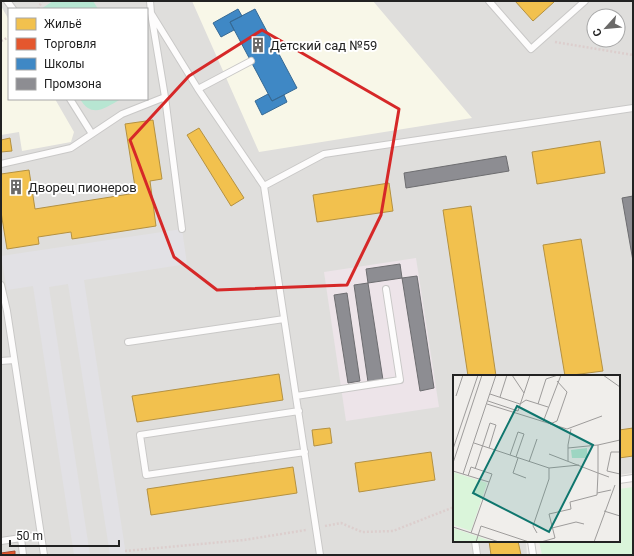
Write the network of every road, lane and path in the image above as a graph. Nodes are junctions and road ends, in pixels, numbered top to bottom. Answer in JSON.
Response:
{"nodes":[{"id":1,"x":150,"y":1,"type":"edge"},
{"id":2,"x":489,"y":1,"type":"edge"},
{"id":3,"x":586,"y":1,"type":"edge"},
{"id":4,"x":151,"y":13,"type":"junction"},
{"id":5,"x":542,"y":40,"type":"junction"},
{"id":6,"x":633,"y":55,"type":"edge"},
{"id":7,"x":250,"y":61,"type":"dead end"},
{"id":8,"x":198,"y":89,"type":"junction"},
{"id":9,"x":165,"y":97,"type":"junction"},
{"id":10,"x":71,"y":100,"type":"edge"},
{"id":11,"x":633,"y":108,"type":"edge"},
{"id":12,"x":92,"y":134,"type":"junction"},
{"id":13,"x":1,"y":164,"type":"edge"},
{"id":14,"x":264,"y":186,"type":"junction"},
{"id":15,"x":182,"y":229,"type":"dead end"},
{"id":16,"x":1,"y":284,"type":"edge"},
{"id":17,"x":386,"y":289,"type":"dead end"},
{"id":18,"x":1,"y":306,"type":"edge"},
{"id":19,"x":6,"y":311,"type":"junction"},
{"id":20,"x":284,"y":319,"type":"junction"},
{"id":21,"x":128,"y":342,"type":"dead end"},
{"id":22,"x":14,"y":360,"type":"junction"},
{"id":23,"x":1,"y":362,"type":"edge"},
{"id":24,"x":296,"y":396,"type":"junction"},
{"id":25,"x":298,"y":411,"type":"junction"},
{"id":26,"x":305,"y":452,"type":"junction"},
{"id":27,"x":633,"y":478,"type":"edge"},
{"id":28,"x":620,"y":480,"type":"edge"},
{"id":29,"x":453,"y":507,"type":"edge"},
{"id":30,"x":316,"y":528,"type":"junction"},
{"id":31,"x":41,"y":535,"type":"junction"},
{"id":32,"x":21,"y":538,"type":"junction"},
{"id":33,"x":1,"y":541,"type":"edge"},
{"id":34,"x":475,"y":542,"type":"edge"},
{"id":35,"x":531,"y":542,"type":"edge"},
{"id":36,"x":125,"y":550,"type":"dead end"},
{"id":37,"x":23,"y":555,"type":"edge"},
{"id":38,"x":44,"y":555,"type":"edge"},
{"id":39,"x":320,"y":555,"type":"edge"},
{"id":40,"x":477,"y":555,"type":"edge"},
{"id":41,"x":533,"y":555,"type":"edge"}],
"edges":[{"from":1,"to":4,"type":"lane"},
{"from":2,"to":5,"type":"lane"},
{"from":3,"to":5,"type":"lane"},
{"from":4,"to":8,"type":"lane"},
{"from":4,"to":9,"type":"lane"},
{"from":5,"to":6,"type":"path"},
{"from":7,"to":8,"type":"lane"},
{"from":8,"to":14,"type":"lane"},
{"from":9,"to":12,"type":"lane"},
{"from":9,"to":15,"type":"lane"},
{"from":10,"to":12,"type":"lane"},
{"from":11,"to":14,"type":"lane"},
{"from":12,"to":13,"type":"lane"},
{"from":14,"to":20,"type":"lane"},
{"from":16,"to":19,"type":"lane"},
{"from":17,"to":24,"type":"lane"},
{"from":18,"to":19,"type":"lane"},
{"from":19,"to":22,"type":"lane"},
{"from":20,"to":21,"type":"lane"},
{"from":20,"to":24,"type":"lane"},
{"from":22,"to":23,"type":"lane"},
{"from":22,"to":31,"type":"lane"},
{"from":24,"to":25,"type":"lane"},
{"from":25,"to":26,"type":"lane"},
{"from":25,"to":26,"type":"lane"},
{"from":26,"to":30,"type":"lane"},
{"from":27,"to":28,"type":"lane"},
{"from":29,"to":30,"type":"path"},
{"from":30,"to":36,"type":"path"},
{"from":30,"to":39,"type":"lane"},
{"from":31,"to":32,"type":"lane"},
{"from":31,"to":38,"type":"lane"},
{"from":32,"to":33,"type":"lane"},
{"from":32,"to":37,"type":"lane"},
{"from":34,"to":40,"type":"lane"},
{"from":35,"to":41,"type":"lane"}]}
